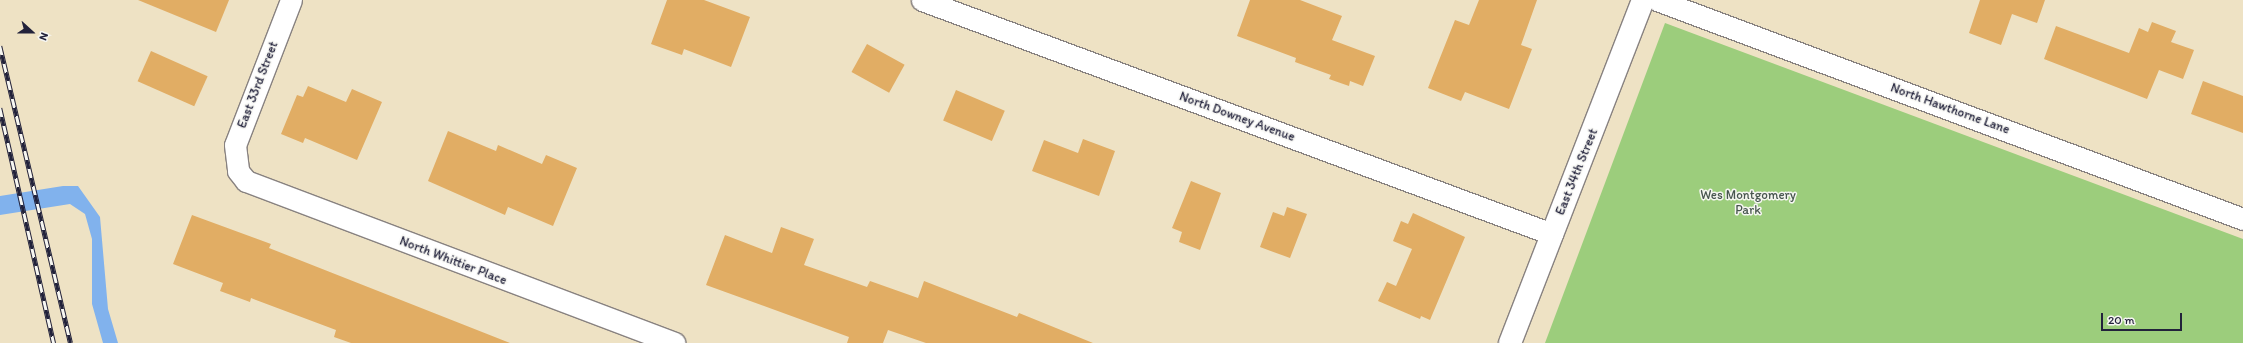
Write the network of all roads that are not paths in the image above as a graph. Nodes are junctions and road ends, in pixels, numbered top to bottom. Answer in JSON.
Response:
{"nodes":[{"id":1,"x":291,"y":0,"type":"edge"},
{"id":2,"x":922,"y":0,"type":"edge"},
{"id":3,"x":1643,"y":0,"type":"edge"},
{"id":4,"x":1657,"y":0,"type":"edge"},
{"id":5,"x":238,"y":171,"type":"joint"},
{"id":6,"x":2243,"y":218,"type":"edge"},
{"id":7,"x":1552,"y":234,"type":"junction"},
{"id":8,"x":674,"y":343,"type":"edge"},
{"id":9,"x":1510,"y":343,"type":"edge"}],
"edges":[{"from":1,"to":5,"type":"street","name":"East 33rd Street"},
{"from":2,"to":7,"type":"street","name":"North Downey Avenue"},
{"from":3,"to":7,"type":"main road","name":"East 34th Street"},
{"from":4,"to":6,"type":"street","name":"North Hawthorne Lane"},
{"from":5,"to":8,"type":"street","name":"North Whittier Place"},
{"from":7,"to":9,"type":"main road","name":"East 34th Street"}]}
